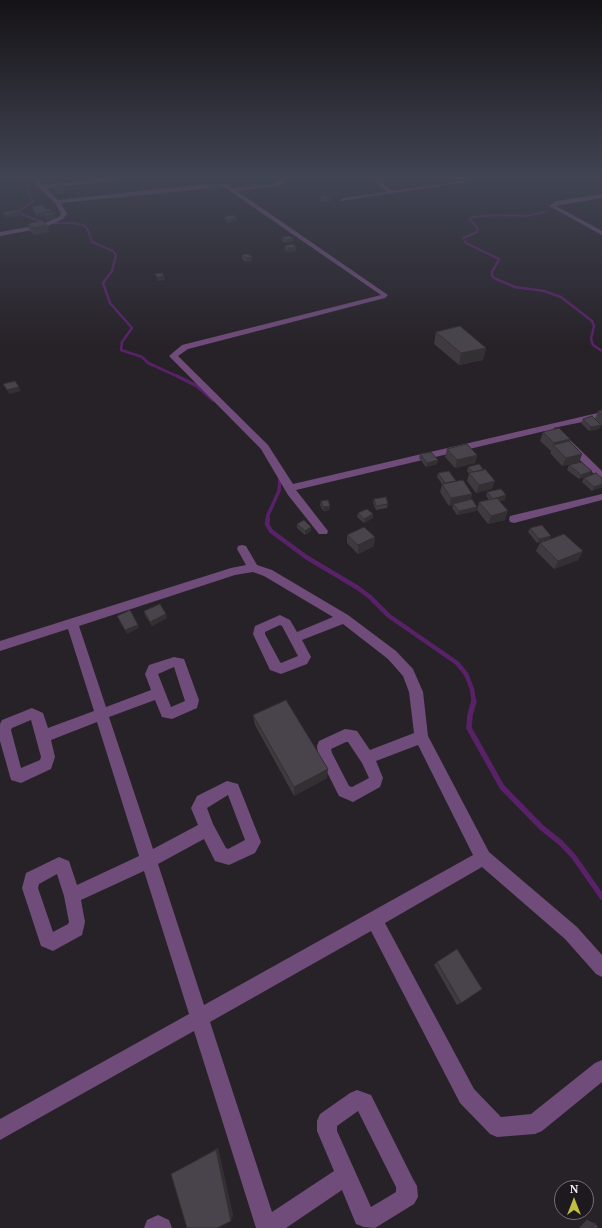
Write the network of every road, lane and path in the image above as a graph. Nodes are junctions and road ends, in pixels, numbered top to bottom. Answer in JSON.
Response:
{"nodes":[{"id":1,"x":295,"y":233,"type":"edge"},
{"id":2,"x":602,"y":415,"type":"edge"},
{"id":3,"x":546,"y":427,"type":"junction"},
{"id":4,"x":602,"y":477,"type":"edge"},
{"id":5,"x":290,"y":488,"type":"junction"},
{"id":6,"x":602,"y":497,"type":"edge"},
{"id":7,"x":514,"y":519,"type":"dead end"},
{"id":8,"x":323,"y":530,"type":"dead end"},
{"id":9,"x":242,"y":549,"type":"dead end"},
{"id":10,"x":253,"y":568,"type":"junction"},
{"id":11,"x":344,"y":618,"type":"junction"},
{"id":12,"x":72,"y":623,"type":"junction"},
{"id":13,"x":295,"y":638,"type":"dead end"},
{"id":14,"x":0,"y":646,"type":"edge"},
{"id":15,"x":159,"y":693,"type":"dead end"},
{"id":16,"x":102,"y":715,"type":"junction"},
{"id":17,"x":43,"y":736,"type":"dead end"},
{"id":18,"x":421,"y":737,"type":"junction"},
{"id":19,"x":367,"y":758,"type":"dead end"},
{"id":20,"x":207,"y":829,"type":"dead end"},
{"id":21,"x":484,"y":858,"type":"junction"},
{"id":22,"x":149,"y":860,"type":"junction"},
{"id":23,"x":72,"y":896,"type":"dead end"},
{"id":24,"x":374,"y":920,"type":"junction"},
{"id":25,"x":602,"y":968,"type":"edge"},
{"id":26,"x":199,"y":1018,"type":"junction"},
{"id":27,"x":602,"y":1070,"type":"edge"},
{"id":28,"x":0,"y":1130,"type":"edge"},
{"id":29,"x":347,"y":1175,"type":"junction"},
{"id":30,"x":155,"y":1228,"type":"edge"},
{"id":31,"x":161,"y":1228,"type":"edge"},
{"id":32,"x":267,"y":1228,"type":"edge"}],
"edges":[{"from":1,"to":5,"type":"street"},
{"from":2,"to":3,"type":"street"},
{"from":3,"to":4,"type":"street"},
{"from":3,"to":5,"type":"street"},
{"from":5,"to":8,"type":"street"},
{"from":6,"to":7,"type":"street"},
{"from":9,"to":10,"type":"street"},
{"from":10,"to":11,"type":"street"},
{"from":10,"to":12,"type":"street"},
{"from":11,"to":13,"type":"street"},
{"from":11,"to":18,"type":"street"},
{"from":12,"to":14,"type":"street"},
{"from":12,"to":16,"type":"street"},
{"from":15,"to":16,"type":"street"},
{"from":16,"to":17,"type":"street"},
{"from":16,"to":22,"type":"street"},
{"from":18,"to":19,"type":"street"},
{"from":18,"to":21,"type":"street"},
{"from":20,"to":22,"type":"street"},
{"from":21,"to":24,"type":"street"},
{"from":21,"to":25,"type":"street"},
{"from":22,"to":23,"type":"street"},
{"from":22,"to":26,"type":"street"},
{"from":24,"to":26,"type":"street"},
{"from":24,"to":27,"type":"street"},
{"from":26,"to":28,"type":"street"},
{"from":26,"to":32,"type":"street"},
{"from":29,"to":29,"type":"street"},
{"from":29,"to":32,"type":"street"},
{"from":30,"to":31,"type":"street"}]}
